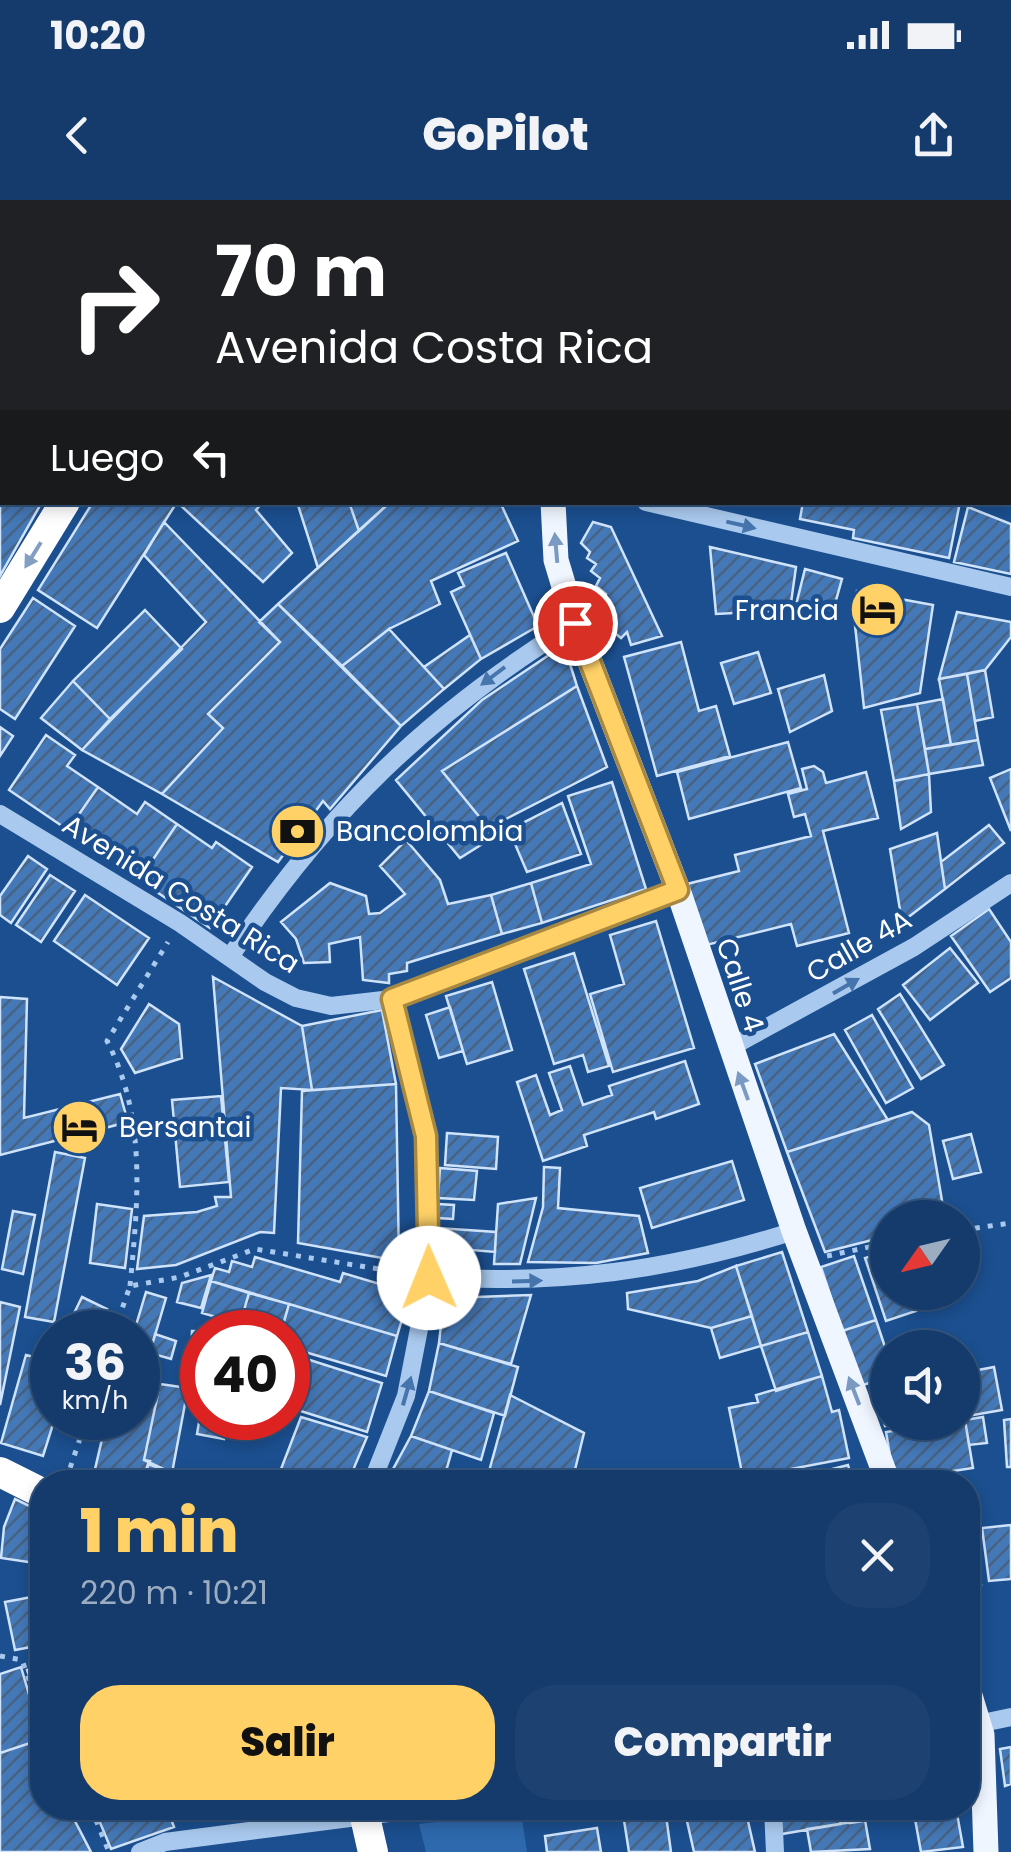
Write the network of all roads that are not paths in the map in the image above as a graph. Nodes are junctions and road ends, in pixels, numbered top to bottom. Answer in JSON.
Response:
{"nodes":[{"id":1,"x":63,"y":505,"type":"edge"},
{"id":2,"x":553,"y":505,"type":"edge"},
{"id":3,"x":659,"y":505,"type":"edge"},
{"id":4,"x":1011,"y":587,"type":"edge"},
{"id":5,"x":0,"y":608,"type":"edge"},
{"id":6,"x":575,"y":623,"type":"junction"},
{"id":7,"x":0,"y":814,"type":"edge"},
{"id":8,"x":1011,"y":883,"type":"edge"},
{"id":9,"x":678,"y":890,"type":"junction"},
{"id":10,"x":230,"y":957,"type":"junction"},
{"id":11,"x":392,"y":999,"type":"junction"},
{"id":12,"x":729,"y":1048,"type":"junction"},
{"id":13,"x":794,"y":1231,"type":"junction"},
{"id":14,"x":429,"y":1278,"type":"junction"},
{"id":15,"x":377,"y":1470,"type":"edge"},
{"id":16,"x":883,"y":1470,"type":"edge"},
{"id":17,"x":0,"y":1472,"type":"edge"},
{"id":18,"x":30,"y":1487,"type":"edge"},
{"id":19,"x":1011,"y":1718,"type":"edge"},
{"id":20,"x":980,"y":1724,"type":"edge"},
{"id":21,"x":980,"y":1752,"type":"edge"},
{"id":22,"x":306,"y":1820,"type":"edge"},
{"id":23,"x":365,"y":1820,"type":"edge"},
{"id":24,"x":774,"y":1820,"type":"edge"},
{"id":25,"x":140,"y":1852,"type":"edge"},
{"id":26,"x":373,"y":1852,"type":"edge"},
{"id":27,"x":775,"y":1852,"type":"edge"},
{"id":28,"x":986,"y":1852,"type":"edge"}],
"edges":[{"from":1,"to":5,"type":"highway","one_way":true},
{"from":6,"to":2,"type":"main road","name":"Calle 4","one_way":true},
{"from":3,"to":4,"type":"street","one_way":true},
{"from":6,"to":9,"type":"main road","name":"Calle 4"},
{"from":6,"to":10,"type":"street","one_way":true},
{"from":7,"to":10,"type":"street","name":"Avenida Costa Rica"},
{"from":12,"to":8,"type":"street","name":"Calle 4A","one_way":true},
{"from":9,"to":11,"type":"street","name":"Avenida Costa Rica"},
{"from":9,"to":12,"type":"main road","name":"Calle 4"},
{"from":10,"to":11,"type":"street","name":"Avenida Costa Rica"},
{"from":11,"to":14,"type":"street"},
{"from":13,"to":12,"type":"main road","name":"Calle 4","one_way":true},
{"from":14,"to":13,"type":"street","one_way":true},
{"from":16,"to":13,"type":"main road","name":"Calle 4","one_way":true},
{"from":15,"to":14,"type":"street","one_way":true},
{"from":17,"to":18,"type":"highway"},
{"from":19,"to":20,"type":"street"},
{"from":21,"to":28,"type":"main road"},
{"from":22,"to":25,"type":"street"},
{"from":23,"to":26,"type":"highway"},
{"from":24,"to":27,"type":"street"}]}
